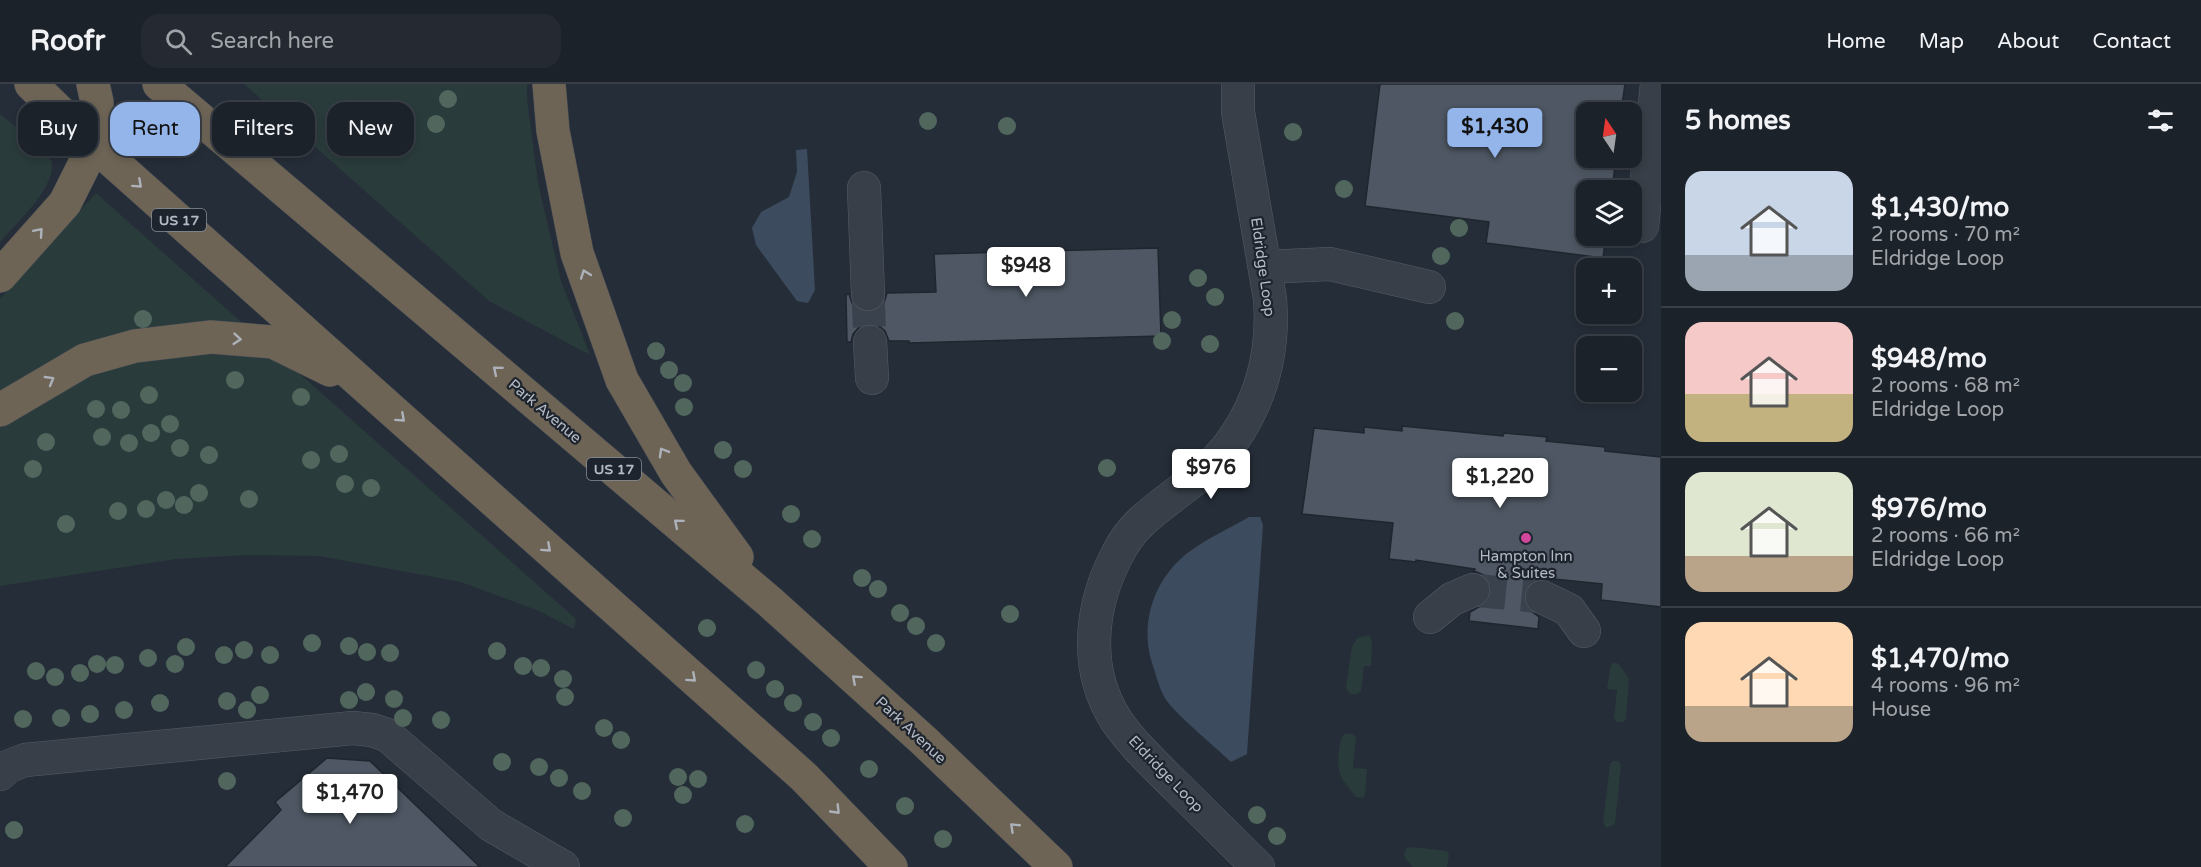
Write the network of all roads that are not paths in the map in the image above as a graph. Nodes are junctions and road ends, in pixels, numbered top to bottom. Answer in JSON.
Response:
{"nodes":[{"id":1,"x":31,"y":84,"type":"edge"},
{"id":2,"x":93,"y":84,"type":"edge"},
{"id":3,"x":159,"y":84,"type":"edge"},
{"id":4,"x":549,"y":84,"type":"edge"},
{"id":5,"x":1238,"y":84,"type":"edge"},
{"id":6,"x":1658,"y":84,"type":"edge"},
{"id":7,"x":50,"y":102,"type":"edge"},
{"id":8,"x":97,"y":102,"type":"edge"},
{"id":9,"x":98,"y":149,"type":"edge"},
{"id":10,"x":88,"y":156,"type":"edge"},
{"id":11,"x":864,"y":188,"type":"dead end"},
{"id":12,"x":1642,"y":226,"type":"dead end"},
{"id":13,"x":1265,"y":267,"type":"junction"},
{"id":14,"x":0,"y":276,"type":"edge"},
{"id":15,"x":1429,"y":287,"type":"dead end"},
{"id":16,"x":868,"y":294,"type":"tunnel mouth"},
{"id":17,"x":870,"y":342,"type":"tunnel mouth"},
{"id":18,"x":872,"y":378,"type":"dead end"},
{"id":19,"x":368,"y":388,"type":"junction"},
{"id":20,"x":0,"y":410,"type":"edge"},
{"id":21,"x":1473,"y":590,"type":"tunnel mouth"},
{"id":22,"x":1542,"y":597,"type":"tunnel mouth"},
{"id":23,"x":770,"y":602,"type":"junction"},
{"id":24,"x":1430,"y":617,"type":"dead end"},
{"id":25,"x":1584,"y":631,"type":"dead end"},
{"id":26,"x":0,"y":774,"type":"edge"},
{"id":27,"x":563,"y":867,"type":"edge"},
{"id":28,"x":891,"y":867,"type":"edge"},
{"id":29,"x":1056,"y":867,"type":"edge"},
{"id":30,"x":1258,"y":867,"type":"edge"}],
"edges":[{"from":1,"to":7,"type":"highway","number":"US 17"},
{"from":2,"to":8,"type":"highway"},
{"from":23,"to":3,"type":"highway","name":"Park Avenue","number":"US 17","one_way":true},
{"from":23,"to":4,"type":"highway","one_way":true},
{"from":5,"to":13,"type":"street","name":"Eldridge Loop"},
{"from":6,"to":12,"type":"street"},
{"from":9,"to":19,"type":"highway","number":"US 17","one_way":true},
{"from":14,"to":10,"type":"highway","one_way":true},
{"from":11,"to":16,"type":"street"},
{"from":13,"to":15,"type":"street"},
{"from":13,"to":30,"type":"street","name":"Eldridge Loop"},
{"from":17,"to":18,"type":"street"},
{"from":20,"to":19,"type":"highway","one_way":true},
{"from":19,"to":28,"type":"highway","number":"US 17","one_way":true},
{"from":21,"to":24,"type":"street"},
{"from":22,"to":25,"type":"street"},
{"from":29,"to":23,"type":"highway","name":"Park Avenue","number":"US 17","one_way":true},
{"from":26,"to":27,"type":"street"}]}
